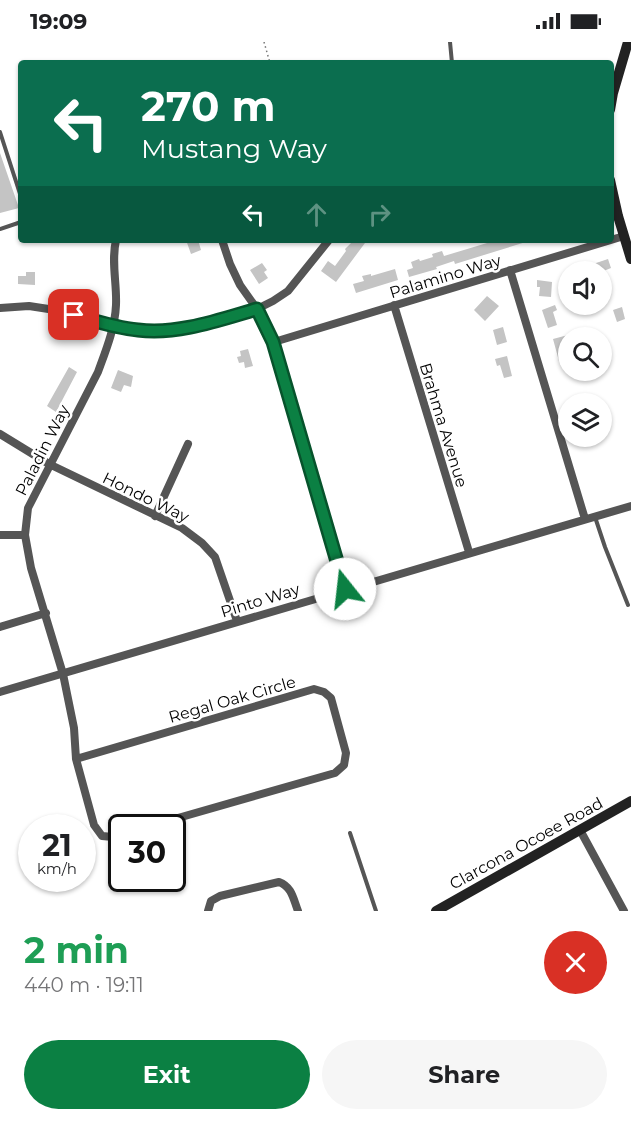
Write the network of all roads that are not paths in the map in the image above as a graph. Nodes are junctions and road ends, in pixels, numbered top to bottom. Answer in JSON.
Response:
{"nodes":[{"id":1,"x":450,"y":42,"type":"edge"},
{"id":2,"x":628,"y":42,"type":"edge"},
{"id":3,"x":452,"y":60,"type":"edge"},
{"id":4,"x":614,"y":90,"type":"edge"},
{"id":5,"x":0,"y":132,"type":"edge"},
{"id":6,"x":18,"y":188,"type":"edge"},
{"id":7,"x":614,"y":196,"type":"edge"},
{"id":8,"x":18,"y":223,"type":"edge"},
{"id":9,"x":0,"y":230,"type":"edge"},
{"id":10,"x":624,"y":236,"type":"junction"},
{"id":11,"x":614,"y":239,"type":"edge"},
{"id":12,"x":115,"y":243,"type":"edge"},
{"id":13,"x":223,"y":243,"type":"edge"},
{"id":14,"x":327,"y":243,"type":"edge"},
{"id":15,"x":601,"y":243,"type":"edge"},
{"id":16,"x":631,"y":259,"type":"edge"},
{"id":17,"x":510,"y":270,"type":"junction"},
{"id":18,"x":394,"y":305,"type":"junction"},
{"id":19,"x":0,"y":309,"type":"edge"},
{"id":20,"x":257,"y":309,"type":"junction"},
{"id":21,"x":113,"y":327,"type":"junction"},
{"id":22,"x":273,"y":342,"type":"junction"},
{"id":23,"x":0,"y":434,"type":"edge"},
{"id":24,"x":188,"y":444,"type":"dead end"},
{"id":25,"x":49,"y":464,"type":"junction"},
{"id":26,"x":631,"y":506,"type":"edge"},
{"id":27,"x":155,"y":516,"type":"junction"},
{"id":28,"x":595,"y":516,"type":"junction"},
{"id":29,"x":585,"y":519,"type":"junction"},
{"id":30,"x":25,"y":534,"type":"junction"},
{"id":31,"x":0,"y":535,"type":"edge"},
{"id":32,"x":469,"y":552,"type":"junction"},
{"id":33,"x":345,"y":589,"type":"junction"},
{"id":34,"x":628,"y":605,"type":"dead end"},
{"id":35,"x":46,"y":613,"type":"junction"},
{"id":36,"x":237,"y":621,"type":"junction"},
{"id":37,"x":0,"y":627,"type":"edge"},
{"id":38,"x":63,"y":674,"type":"junction"},
{"id":39,"x":0,"y":692,"type":"edge"},
{"id":40,"x":76,"y":759,"type":"junction"},
{"id":41,"x":631,"y":801,"type":"edge"},
{"id":42,"x":186,"y":816,"type":"edge"},
{"id":43,"x":580,"y":830,"type":"junction"},
{"id":44,"x":350,"y":833,"type":"dead end"},
{"id":45,"x":108,"y":837,"type":"edge"},
{"id":46,"x":208,"y":911,"type":"edge"},
{"id":47,"x":298,"y":911,"type":"edge"},
{"id":48,"x":376,"y":911,"type":"edge"},
{"id":49,"x":436,"y":911,"type":"edge"},
{"id":50,"x":624,"y":911,"type":"edge"}],
"edges":[{"from":1,"to":3,"type":"lane"},
{"from":2,"to":4,"type":"main road"},
{"from":5,"to":6,"type":"lane"},
{"from":7,"to":10,"type":"main road"},
{"from":8,"to":9,"type":"lane"},
{"from":10,"to":11,"type":"street","name":"Palamino Way"},
{"from":10,"to":16,"type":"main road"},
{"from":12,"to":21,"type":"street","name":"Paladin Way"},
{"from":13,"to":20,"type":"street"},
{"from":14,"to":20,"type":"street"},
{"from":15,"to":17,"type":"street","name":"Palamino Way"},
{"from":17,"to":18,"type":"street","name":"Palamino Way"},
{"from":17,"to":29,"type":"street"},
{"from":18,"to":22,"type":"street","name":"Palamino Way"},
{"from":18,"to":32,"type":"street","name":"Brahma Avenue"},
{"from":19,"to":21,"type":"street"},
{"from":20,"to":21,"type":"street"},
{"from":20,"to":22,"type":"street"},
{"from":21,"to":25,"type":"street","name":"Paladin Way"},
{"from":22,"to":33,"type":"street"},
{"from":23,"to":25,"type":"street","name":"Hondo Way"},
{"from":24,"to":27,"type":"street"},
{"from":25,"to":27,"type":"street","name":"Hondo Way"},
{"from":25,"to":30,"type":"street","name":"Paladin Way"},
{"from":26,"to":28,"type":"street","name":"Pinto Way"},
{"from":27,"to":36,"type":"street","name":"Hondo Way"},
{"from":28,"to":29,"type":"street","name":"Pinto Way"},
{"from":28,"to":34,"type":"lane"},
{"from":29,"to":32,"type":"street","name":"Pinto Way"},
{"from":30,"to":31,"type":"street"},
{"from":30,"to":35,"type":"street","name":"Paladin Way"},
{"from":32,"to":33,"type":"street","name":"Pinto Way"},
{"from":33,"to":36,"type":"street","name":"Pinto Way"},
{"from":35,"to":37,"type":"street"},
{"from":35,"to":38,"type":"street","name":"Paladin Way"},
{"from":36,"to":38,"type":"street","name":"Pinto Way"},
{"from":38,"to":39,"type":"street","name":"Pinto Way"},
{"from":38,"to":40,"type":"street"},
{"from":40,"to":42,"type":"street","name":"Regal Oak Circle"},
{"from":40,"to":45,"type":"street"},
{"from":41,"to":43,"type":"main road","name":"Clarcona Ocoee Road"},
{"from":43,"to":49,"type":"main road","name":"Clarcona Ocoee Road"},
{"from":43,"to":50,"type":"street"},
{"from":44,"to":48,"type":"lane"},
{"from":46,"to":47,"type":"street"}]}
